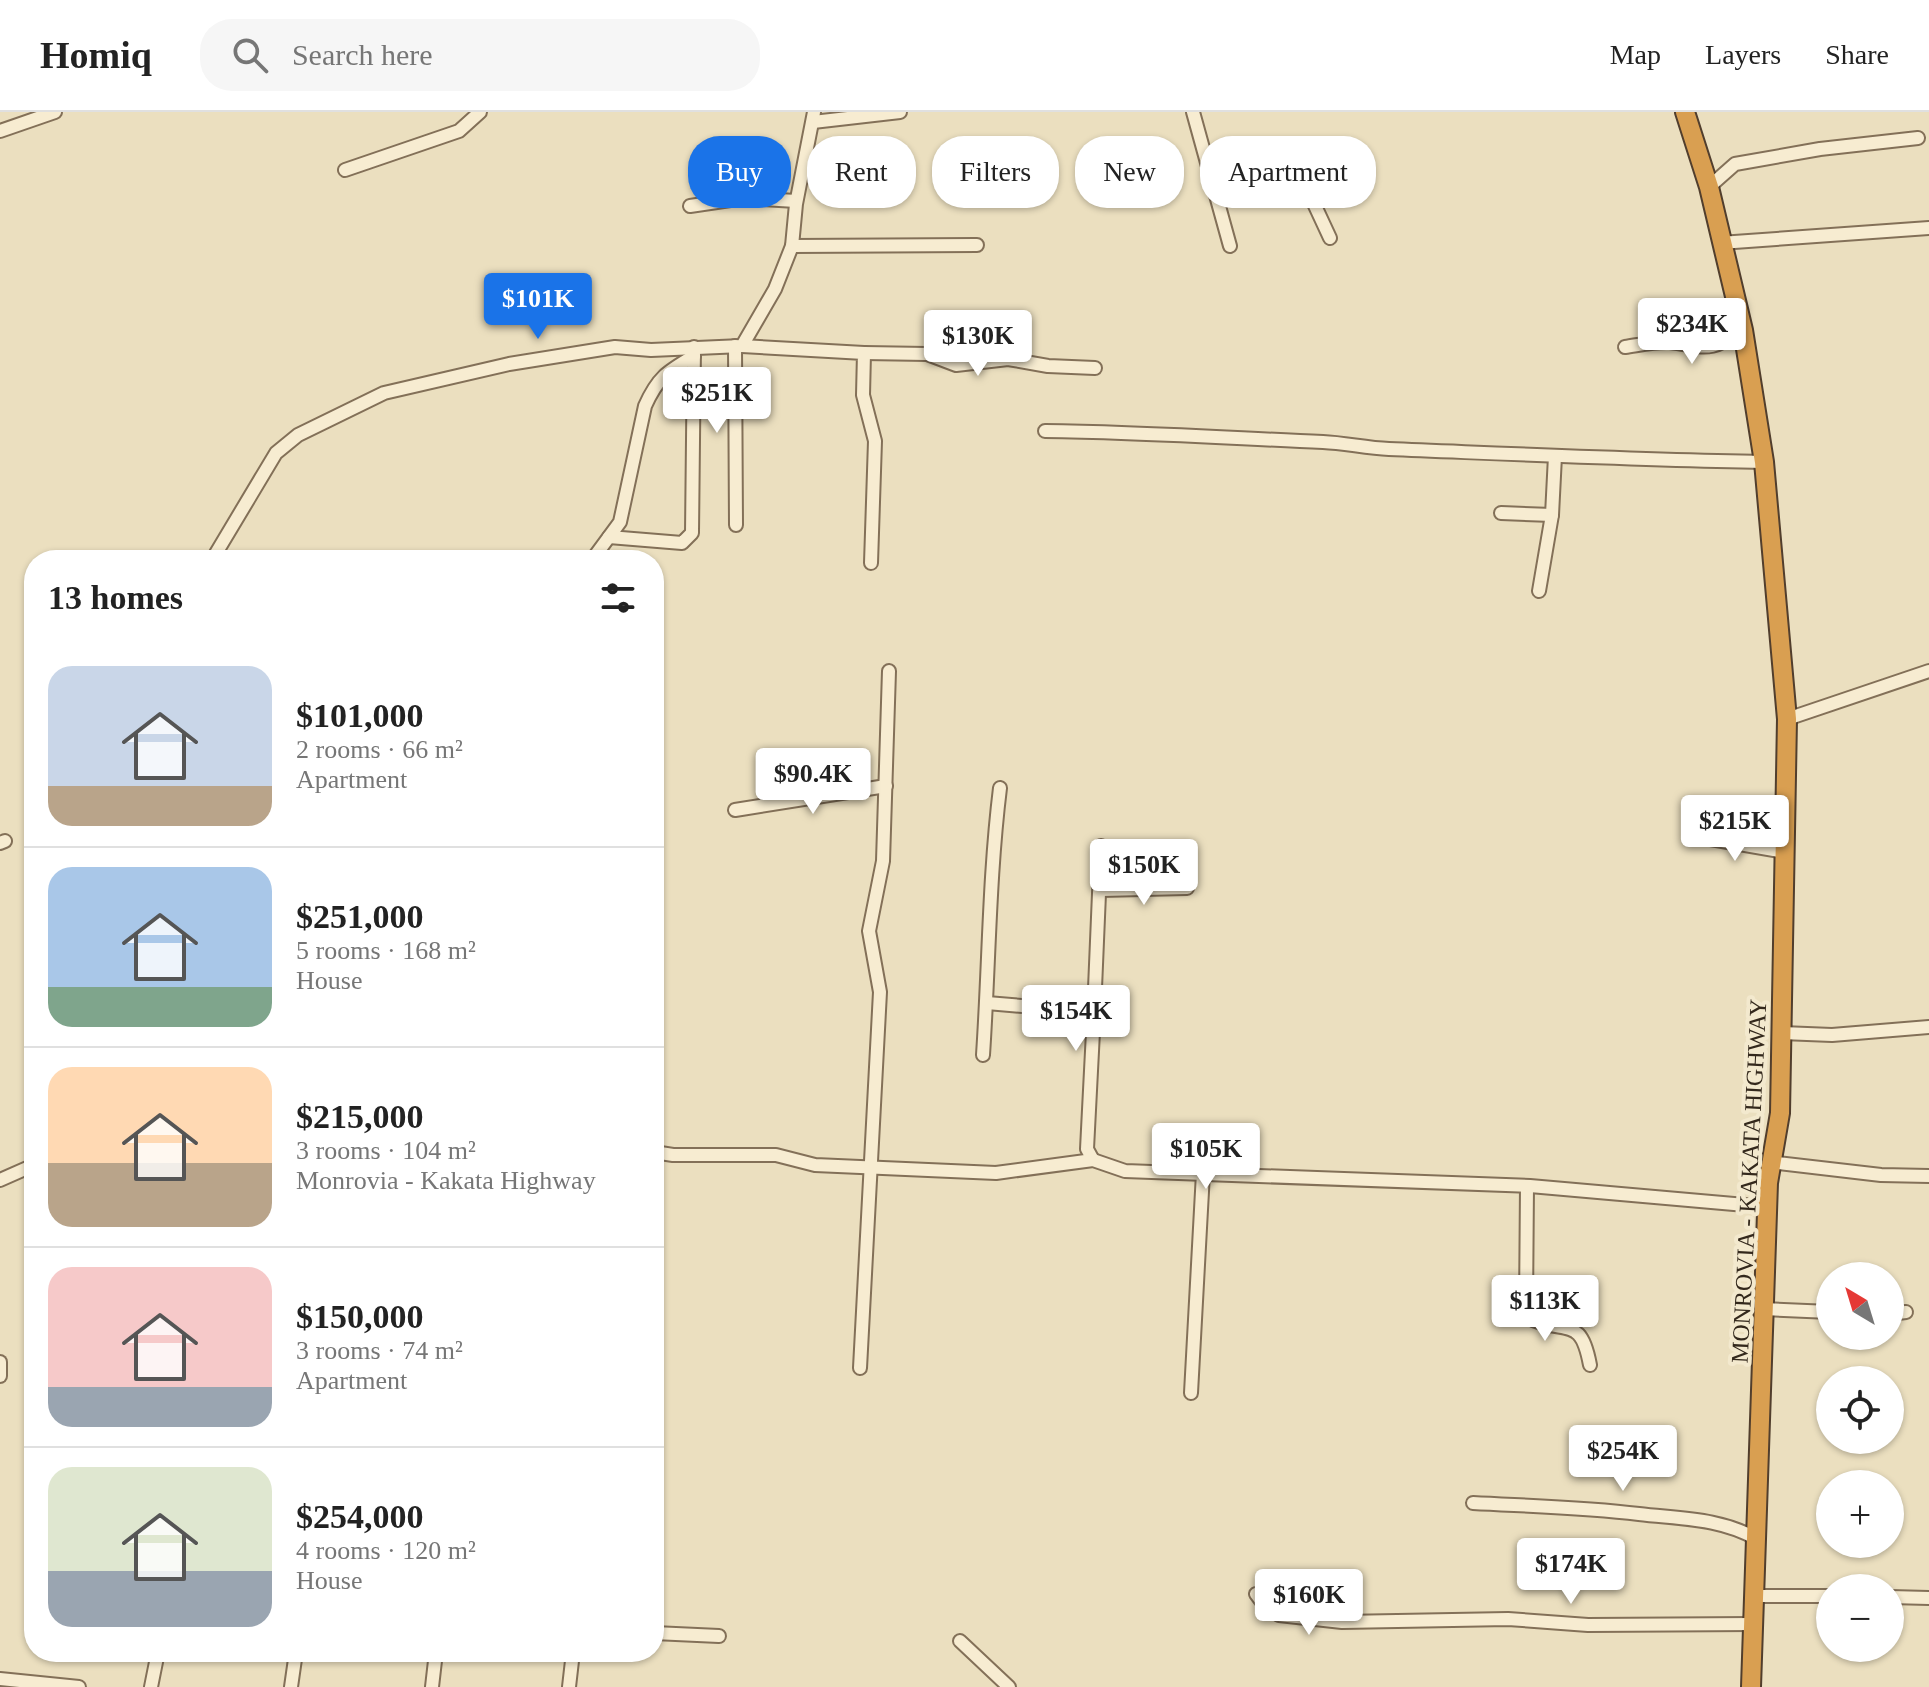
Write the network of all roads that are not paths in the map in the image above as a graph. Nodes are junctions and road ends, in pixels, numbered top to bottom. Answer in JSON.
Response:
{"nodes":[{"id":1,"x":55,"y":112,"type":"edge"},
{"id":2,"x":480,"y":112,"type":"edge"},
{"id":3,"x":900,"y":112,"type":"edge"},
{"id":4,"x":1193,"y":112,"type":"edge"},
{"id":5,"x":1685,"y":112,"type":"edge"},
{"id":6,"x":814,"y":117,"type":"edge"},
{"id":7,"x":0,"y":131,"type":"edge"},
{"id":8,"x":1200,"y":138,"type":"edge"},
{"id":9,"x":1918,"y":138,"type":"dead end"},
{"id":10,"x":345,"y":170,"type":"dead end"},
{"id":11,"x":1709,"y":187,"type":"junction"},
{"id":12,"x":791,"y":201,"type":"edge"},
{"id":13,"x":796,"y":201,"type":"junction"},
{"id":14,"x":1219,"y":208,"type":"edge"},
{"id":15,"x":1316,"y":208,"type":"edge"},
{"id":16,"x":1929,"y":228,"type":"edge"},
{"id":17,"x":1330,"y":238,"type":"dead end"},
{"id":18,"x":1720,"y":243,"type":"junction"},
{"id":19,"x":977,"y":245,"type":"dead end"},
{"id":20,"x":792,"y":246,"type":"junction"},
{"id":21,"x":1230,"y":246,"type":"dead end"},
{"id":22,"x":1743,"y":330,"type":"junction"},
{"id":23,"x":739,"y":346,"type":"junction"},
{"id":24,"x":1625,"y":347,"type":"dead end"},
{"id":25,"x":694,"y":352,"type":"junction"},
{"id":26,"x":864,"y":353,"type":"junction"},
{"id":27,"x":1095,"y":368,"type":"dead end"},
{"id":28,"x":1045,"y":431,"type":"dead end"},
{"id":29,"x":1555,"y":456,"type":"junction"},
{"id":30,"x":1764,"y":462,"type":"junction"},
{"id":31,"x":1501,"y":513,"type":"dead end"},
{"id":32,"x":1552,"y":515,"type":"junction"},
{"id":33,"x":736,"y":525,"type":"dead end"},
{"id":34,"x":609,"y":537,"type":"junction"},
{"id":35,"x":218,"y":550,"type":"edge"},
{"id":36,"x":599,"y":550,"type":"edge"},
{"id":37,"x":871,"y":563,"type":"dead end"},
{"id":38,"x":1539,"y":591,"type":"dead end"},
{"id":39,"x":889,"y":671,"type":"dead end"},
{"id":40,"x":1929,"y":671,"type":"edge"},
{"id":41,"x":1787,"y":719,"type":"junction"},
{"id":42,"x":886,"y":786,"type":"junction"},
{"id":43,"x":1000,"y":788,"type":"dead end"},
{"id":44,"x":735,"y":810,"type":"dead end"},
{"id":45,"x":1699,"y":837,"type":"dead end"},
{"id":46,"x":1101,"y":846,"type":"dead end"},
{"id":47,"x":1785,"y":852,"type":"junction"},
{"id":48,"x":1187,"y":888,"type":"dead end"},
{"id":49,"x":1100,"y":890,"type":"junction"},
{"id":50,"x":987,"y":1003,"type":"junction"},
{"id":51,"x":1094,"y":1012,"type":"junction"},
{"id":52,"x":1929,"y":1027,"type":"edge"},
{"id":53,"x":1782,"y":1033,"type":"junction"},
{"id":54,"x":983,"y":1055,"type":"dead end"},
{"id":55,"x":664,"y":1154,"type":"edge"},
{"id":56,"x":1093,"y":1160,"type":"junction"},
{"id":57,"x":1769,"y":1162,"type":"junction"},
{"id":58,"x":870,"y":1169,"type":"junction"},
{"id":59,"x":24,"y":1171,"type":"edge"},
{"id":60,"x":1203,"y":1173,"type":"junction"},
{"id":61,"x":1929,"y":1176,"type":"edge"},
{"id":62,"x":0,"y":1180,"type":"edge"},
{"id":63,"x":1527,"y":1186,"type":"junction"},
{"id":64,"x":1768,"y":1207,"type":"junction"},
{"id":65,"x":1764,"y":1309,"type":"junction"},
{"id":66,"x":1816,"y":1311,"type":"edge"},
{"id":67,"x":0,"y":1362,"type":"edge"},
{"id":68,"x":1590,"y":1365,"type":"dead end"},
{"id":69,"x":860,"y":1368,"type":"dead end"},
{"id":70,"x":0,"y":1376,"type":"edge"},
{"id":71,"x":1191,"y":1393,"type":"dead end"},
{"id":72,"x":1473,"y":1503,"type":"dead end"},
{"id":73,"x":1757,"y":1539,"type":"junction"},
{"id":74,"x":1256,"y":1594,"type":"dead end"},
{"id":75,"x":1757,"y":1596,"type":"junction"},
{"id":76,"x":1816,"y":1596,"type":"edge"},
{"id":77,"x":1904,"y":1597,"type":"edge"},
{"id":78,"x":1929,"y":1598,"type":"edge"},
{"id":79,"x":1754,"y":1624,"type":"junction"},
{"id":80,"x":664,"y":1633,"type":"edge"},
{"id":81,"x":719,"y":1636,"type":"dead end"},
{"id":82,"x":960,"y":1641,"type":"dead end"},
{"id":83,"x":156,"y":1662,"type":"edge"},
{"id":84,"x":295,"y":1662,"type":"edge"},
{"id":85,"x":435,"y":1662,"type":"edge"},
{"id":86,"x":572,"y":1662,"type":"edge"},
{"id":87,"x":0,"y":1679,"type":"edge"},
{"id":88,"x":79,"y":1687,"type":"edge"},
{"id":89,"x":151,"y":1687,"type":"edge"},
{"id":90,"x":291,"y":1687,"type":"edge"},
{"id":91,"x":432,"y":1687,"type":"edge"},
{"id":92,"x":569,"y":1687,"type":"edge"},
{"id":93,"x":1009,"y":1687,"type":"edge"},
{"id":94,"x":1751,"y":1687,"type":"edge"}],
"edges":[{"from":1,"to":7,"type":"street"},
{"from":2,"to":10,"type":"street"},
{"from":3,"to":6,"type":"street"},
{"from":4,"to":8,"type":"street"},
{"from":5,"to":11,"type":"highway","name":"MONROVIA - KAKATA HIGHWAY"},
{"from":6,"to":13,"type":"street"},
{"from":9,"to":11,"type":"street"},
{"from":11,"to":18,"type":"highway","name":"MONROVIA - KAKATA HIGHWAY"},
{"from":12,"to":13,"type":"street"},
{"from":13,"to":20,"type":"street"},
{"from":14,"to":21,"type":"street"},
{"from":15,"to":17,"type":"street"},
{"from":16,"to":18,"type":"street"},
{"from":18,"to":22,"type":"highway","name":"MONROVIA - KAKATA HIGHWAY"},
{"from":19,"to":20,"type":"street"},
{"from":20,"to":23,"type":"street"},
{"from":22,"to":24,"type":"street"},
{"from":22,"to":30,"type":"highway","name":"MONROVIA - KAKATA HIGHWAY"},
{"from":23,"to":25,"type":"street"},
{"from":23,"to":26,"type":"street"},
{"from":23,"to":33,"type":"street"},
{"from":25,"to":34,"type":"street"},
{"from":25,"to":34,"type":"street"},
{"from":25,"to":35,"type":"street"},
{"from":26,"to":27,"type":"street"},
{"from":26,"to":37,"type":"street"},
{"from":28,"to":29,"type":"street"},
{"from":29,"to":30,"type":"street"},
{"from":29,"to":32,"type":"street"},
{"from":30,"to":41,"type":"highway","name":"MONROVIA - KAKATA HIGHWAY"},
{"from":31,"to":32,"type":"street"},
{"from":32,"to":38,"type":"street"},
{"from":34,"to":36,"type":"street"},
{"from":39,"to":42,"type":"street"},
{"from":40,"to":41,"type":"street"},
{"from":41,"to":47,"type":"highway","name":"MONROVIA - KAKATA HIGHWAY"},
{"from":42,"to":44,"type":"street"},
{"from":42,"to":58,"type":"street"},
{"from":43,"to":50,"type":"street"},
{"from":45,"to":47,"type":"street"},
{"from":46,"to":49,"type":"street"},
{"from":47,"to":53,"type":"highway","name":"MONROVIA - KAKATA HIGHWAY"},
{"from":48,"to":49,"type":"street"},
{"from":49,"to":51,"type":"street"},
{"from":50,"to":51,"type":"street"},
{"from":50,"to":54,"type":"street"},
{"from":51,"to":56,"type":"street"},
{"from":52,"to":53,"type":"street"},
{"from":53,"to":57,"type":"highway","name":"MONROVIA - KAKATA HIGHWAY"},
{"from":55,"to":58,"type":"street"},
{"from":56,"to":58,"type":"street"},
{"from":56,"to":60,"type":"street"},
{"from":57,"to":61,"type":"street"},
{"from":57,"to":64,"type":"highway","name":"MONROVIA - KAKATA HIGHWAY"},
{"from":58,"to":69,"type":"street"},
{"from":59,"to":62,"type":"street"},
{"from":60,"to":63,"type":"street"},
{"from":60,"to":71,"type":"street"},
{"from":63,"to":64,"type":"street"},
{"from":63,"to":68,"type":"street"},
{"from":64,"to":65,"type":"highway","name":"MONROVIA - KAKATA HIGHWAY"},
{"from":65,"to":66,"type":"street"},
{"from":65,"to":73,"type":"highway","name":"MONROVIA - KAKATA HIGHWAY"},
{"from":67,"to":70,"type":"street"},
{"from":72,"to":73,"type":"street"},
{"from":73,"to":75,"type":"highway","name":"MONROVIA - KAKATA HIGHWAY"},
{"from":74,"to":79,"type":"street"},
{"from":75,"to":76,"type":"street"},
{"from":75,"to":79,"type":"highway","name":"MONROVIA - KAKATA HIGHWAY"},
{"from":77,"to":78,"type":"street"},
{"from":79,"to":94,"type":"highway","name":"MONROVIA - KAKATA HIGHWAY"},
{"from":80,"to":81,"type":"street"},
{"from":82,"to":93,"type":"street"},
{"from":83,"to":89,"type":"street"},
{"from":84,"to":90,"type":"street"},
{"from":85,"to":91,"type":"street"},
{"from":86,"to":92,"type":"street"},
{"from":87,"to":88,"type":"street"}]}
